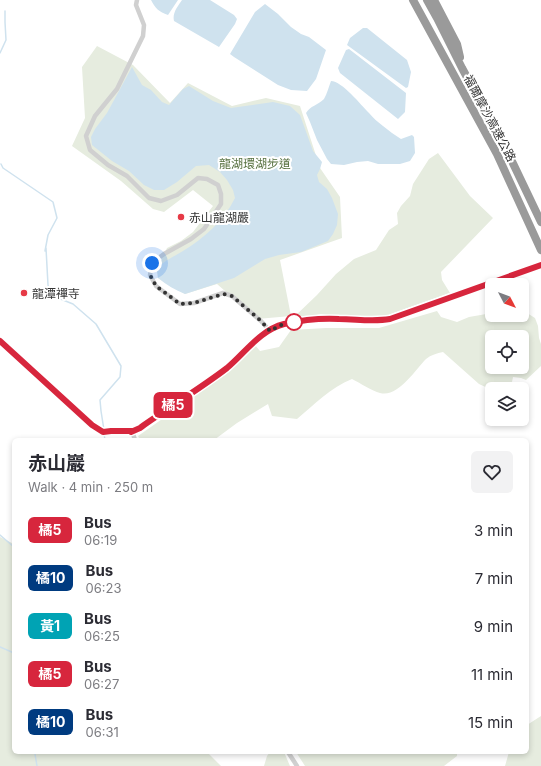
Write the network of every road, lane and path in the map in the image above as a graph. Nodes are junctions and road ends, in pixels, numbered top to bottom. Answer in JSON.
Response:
{"nodes":[{"id":1,"x":137,"y":0,"type":"edge"},
{"id":2,"x":407,"y":0,"type":"edge"},
{"id":3,"x":413,"y":0,"type":"edge"},
{"id":4,"x":427,"y":0,"type":"edge"},
{"id":5,"x":434,"y":0,"type":"edge"},
{"id":6,"x":442,"y":54,"type":"junction"},
{"id":7,"x":462,"y":68,"type":"junction"},
{"id":8,"x":541,"y":222,"type":"edge"},
{"id":9,"x":541,"y":250,"type":"edge"},
{"id":10,"x":541,"y":265,"type":"edge"},
{"id":11,"x":270,"y":331,"type":"junction"},
{"id":12,"x":0,"y":341,"type":"edge"},
{"id":13,"x":131,"y":432,"type":"junction"},
{"id":14,"x":134,"y":438,"type":"edge"},
{"id":15,"x":289,"y":754,"type":"edge"},
{"id":16,"x":297,"y":766,"type":"edge"}],
"edges":[{"from":1,"to":11,"type":"street"},
{"from":2,"to":6,"type":"highway"},
{"from":3,"to":6,"type":"highway","name":"福爾摩沙高速公路"},
{"from":4,"to":7,"type":"highway","name":"福爾摩沙高速公路"},
{"from":5,"to":7,"type":"highway"},
{"from":6,"to":9,"type":"highway","name":"福爾摩沙高速公路"},
{"from":7,"to":8,"type":"highway","name":"福爾摩沙高速公路"},
{"from":10,"to":11,"type":"street"},
{"from":11,"to":13,"type":"street"},
{"from":12,"to":13,"type":"street"},
{"from":13,"to":14,"type":"street"},
{"from":15,"to":16,"type":"street"}]}
